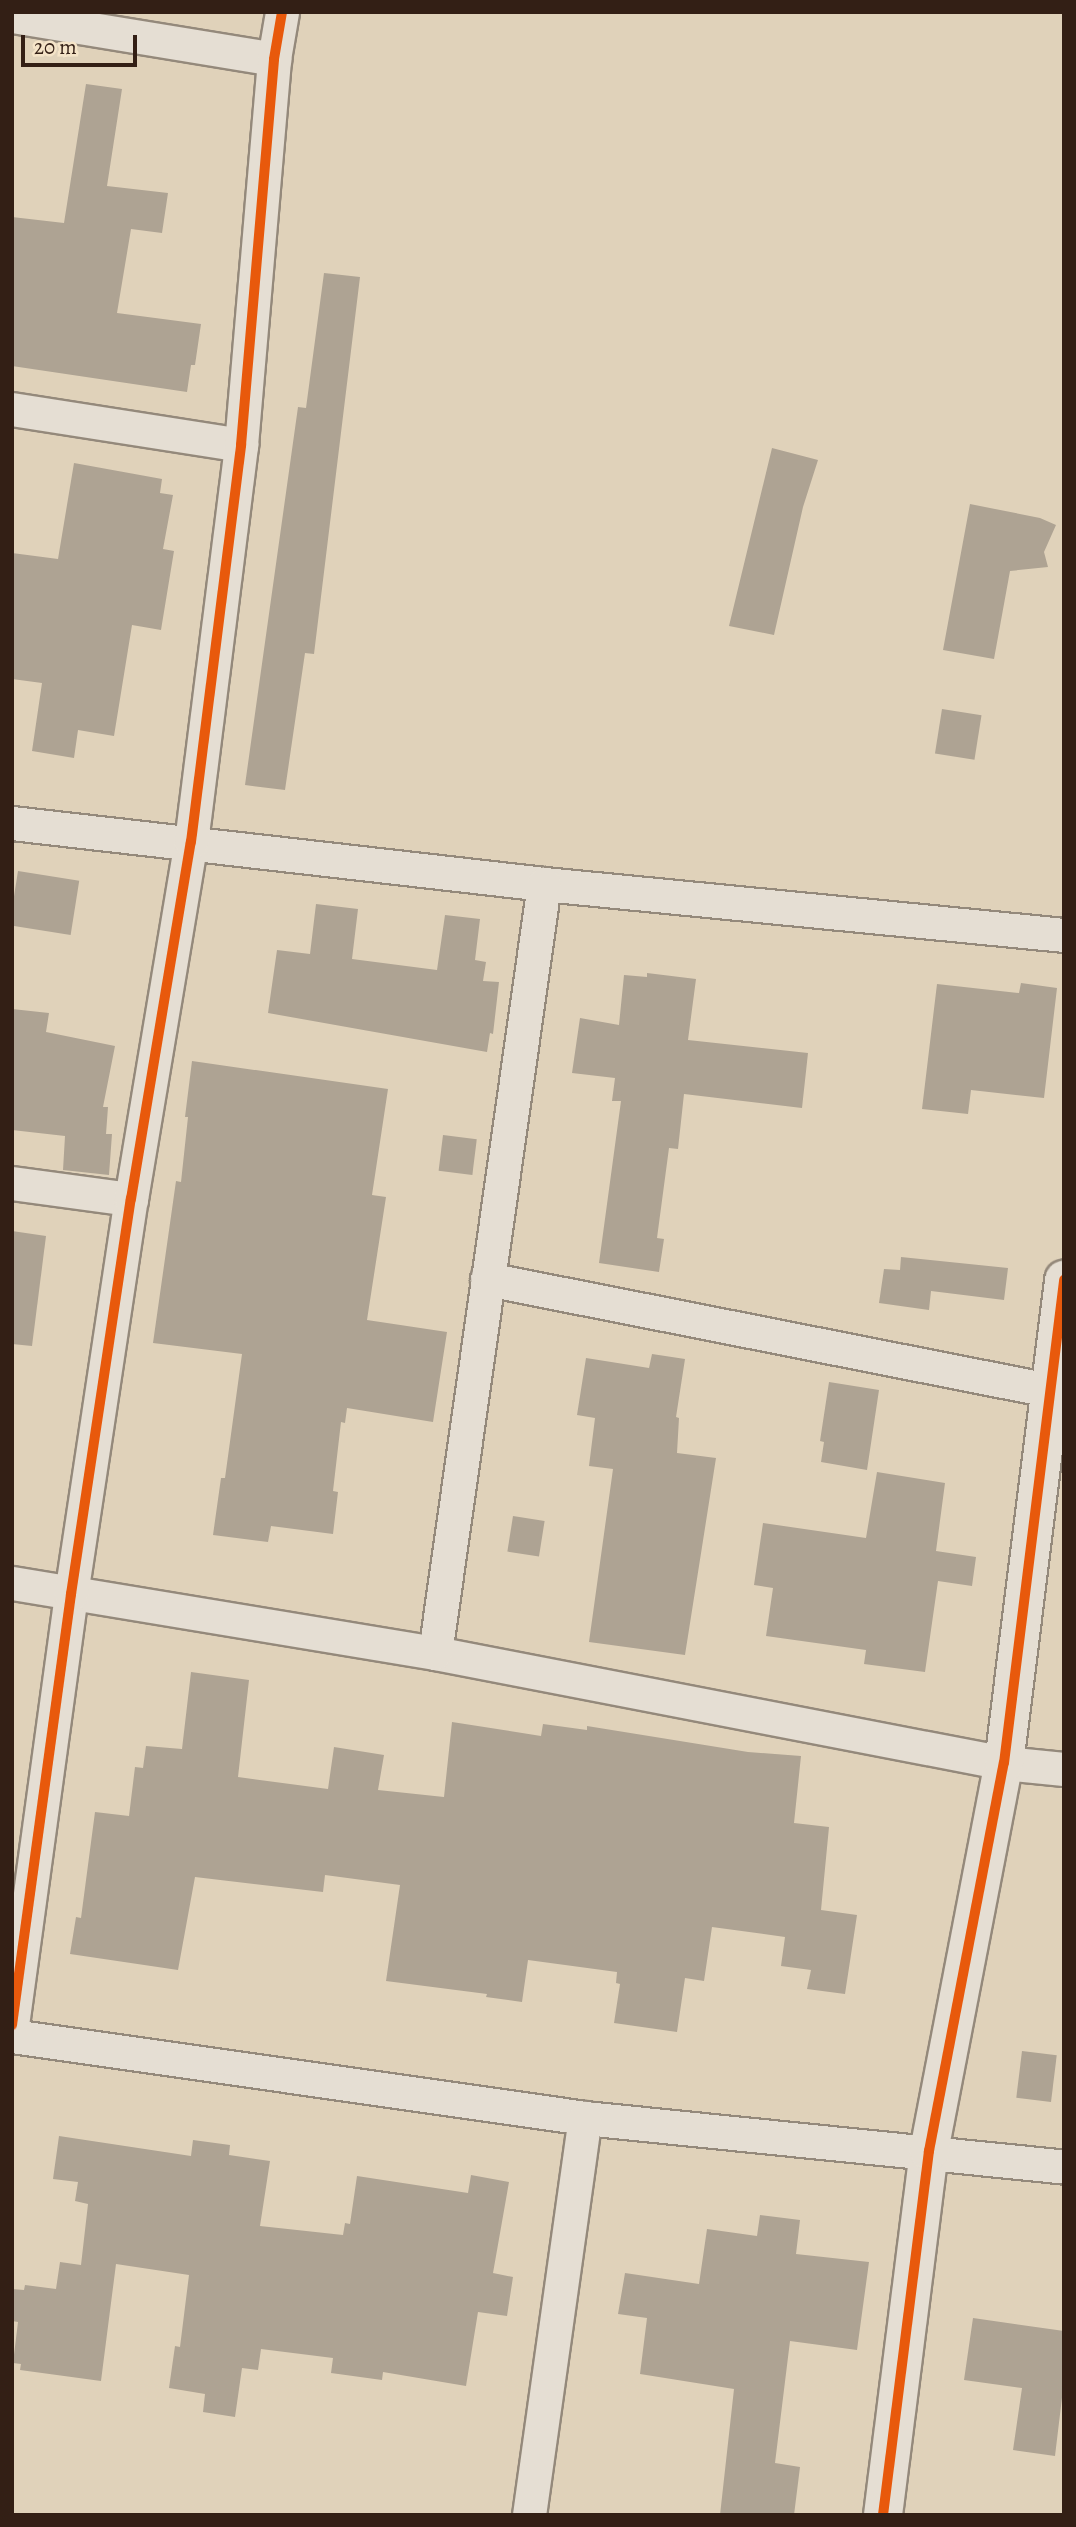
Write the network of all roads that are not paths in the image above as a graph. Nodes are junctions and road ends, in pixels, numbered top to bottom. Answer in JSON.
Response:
{"nodes":[{"id":1,"x":282,"y":12,"type":"edge"},
{"id":2,"x":12,"y":16,"type":"edge"},
{"id":3,"x":274,"y":59,"type":"junction"},
{"id":4,"x":12,"y":409,"type":"edge"},
{"id":5,"x":241,"y":445,"type":"junction"},
{"id":6,"x":12,"y":822,"type":"edge"},
{"id":7,"x":191,"y":842,"type":"junction"},
{"id":8,"x":544,"y":884,"type":"junction"},
{"id":9,"x":1064,"y":935,"type":"edge"},
{"id":10,"x":12,"y":1183,"type":"edge"},
{"id":11,"x":131,"y":1199,"type":"junction"},
{"id":12,"x":488,"y":1279,"type":"junction"},
{"id":13,"x":1064,"y":1280,"type":"edge"},
{"id":14,"x":1056,"y":1393,"type":"edge"},
{"id":15,"x":12,"y":1583,"type":"edge"},
{"id":16,"x":72,"y":1594,"type":"junction"},
{"id":17,"x":435,"y":1653,"type":"junction"},
{"id":18,"x":1004,"y":1763,"type":"junction"},
{"id":19,"x":1064,"y":1769,"type":"edge"},
{"id":20,"x":12,"y":2025,"type":"edge"},
{"id":21,"x":12,"y":2036,"type":"edge"},
{"id":22,"x":585,"y":2118,"type":"junction"},
{"id":23,"x":929,"y":2151,"type":"junction"},
{"id":24,"x":1064,"y":2167,"type":"edge"},
{"id":25,"x":528,"y":2515,"type":"edge"},
{"id":26,"x":883,"y":2515,"type":"edge"}],
"edges":[{"from":1,"to":3,"type":"street"},
{"from":2,"to":3,"type":"street"},
{"from":3,"to":5,"type":"street"},
{"from":4,"to":5,"type":"street"},
{"from":5,"to":7,"type":"street"},
{"from":6,"to":7,"type":"street"},
{"from":7,"to":8,"type":"street"},
{"from":7,"to":11,"type":"street"},
{"from":8,"to":9,"type":"street"},
{"from":8,"to":12,"type":"street"},
{"from":10,"to":11,"type":"street"},
{"from":11,"to":16,"type":"street"},
{"from":12,"to":14,"type":"street"},
{"from":12,"to":17,"type":"street"},
{"from":13,"to":14,"type":"street"},
{"from":14,"to":18,"type":"street"},
{"from":15,"to":16,"type":"street"},
{"from":16,"to":17,"type":"street"},
{"from":16,"to":20,"type":"street"},
{"from":17,"to":18,"type":"street"},
{"from":18,"to":19,"type":"street"},
{"from":18,"to":23,"type":"street"},
{"from":21,"to":22,"type":"street"},
{"from":22,"to":23,"type":"street"},
{"from":22,"to":25,"type":"street"},
{"from":23,"to":24,"type":"street"},
{"from":23,"to":26,"type":"street"}]}
